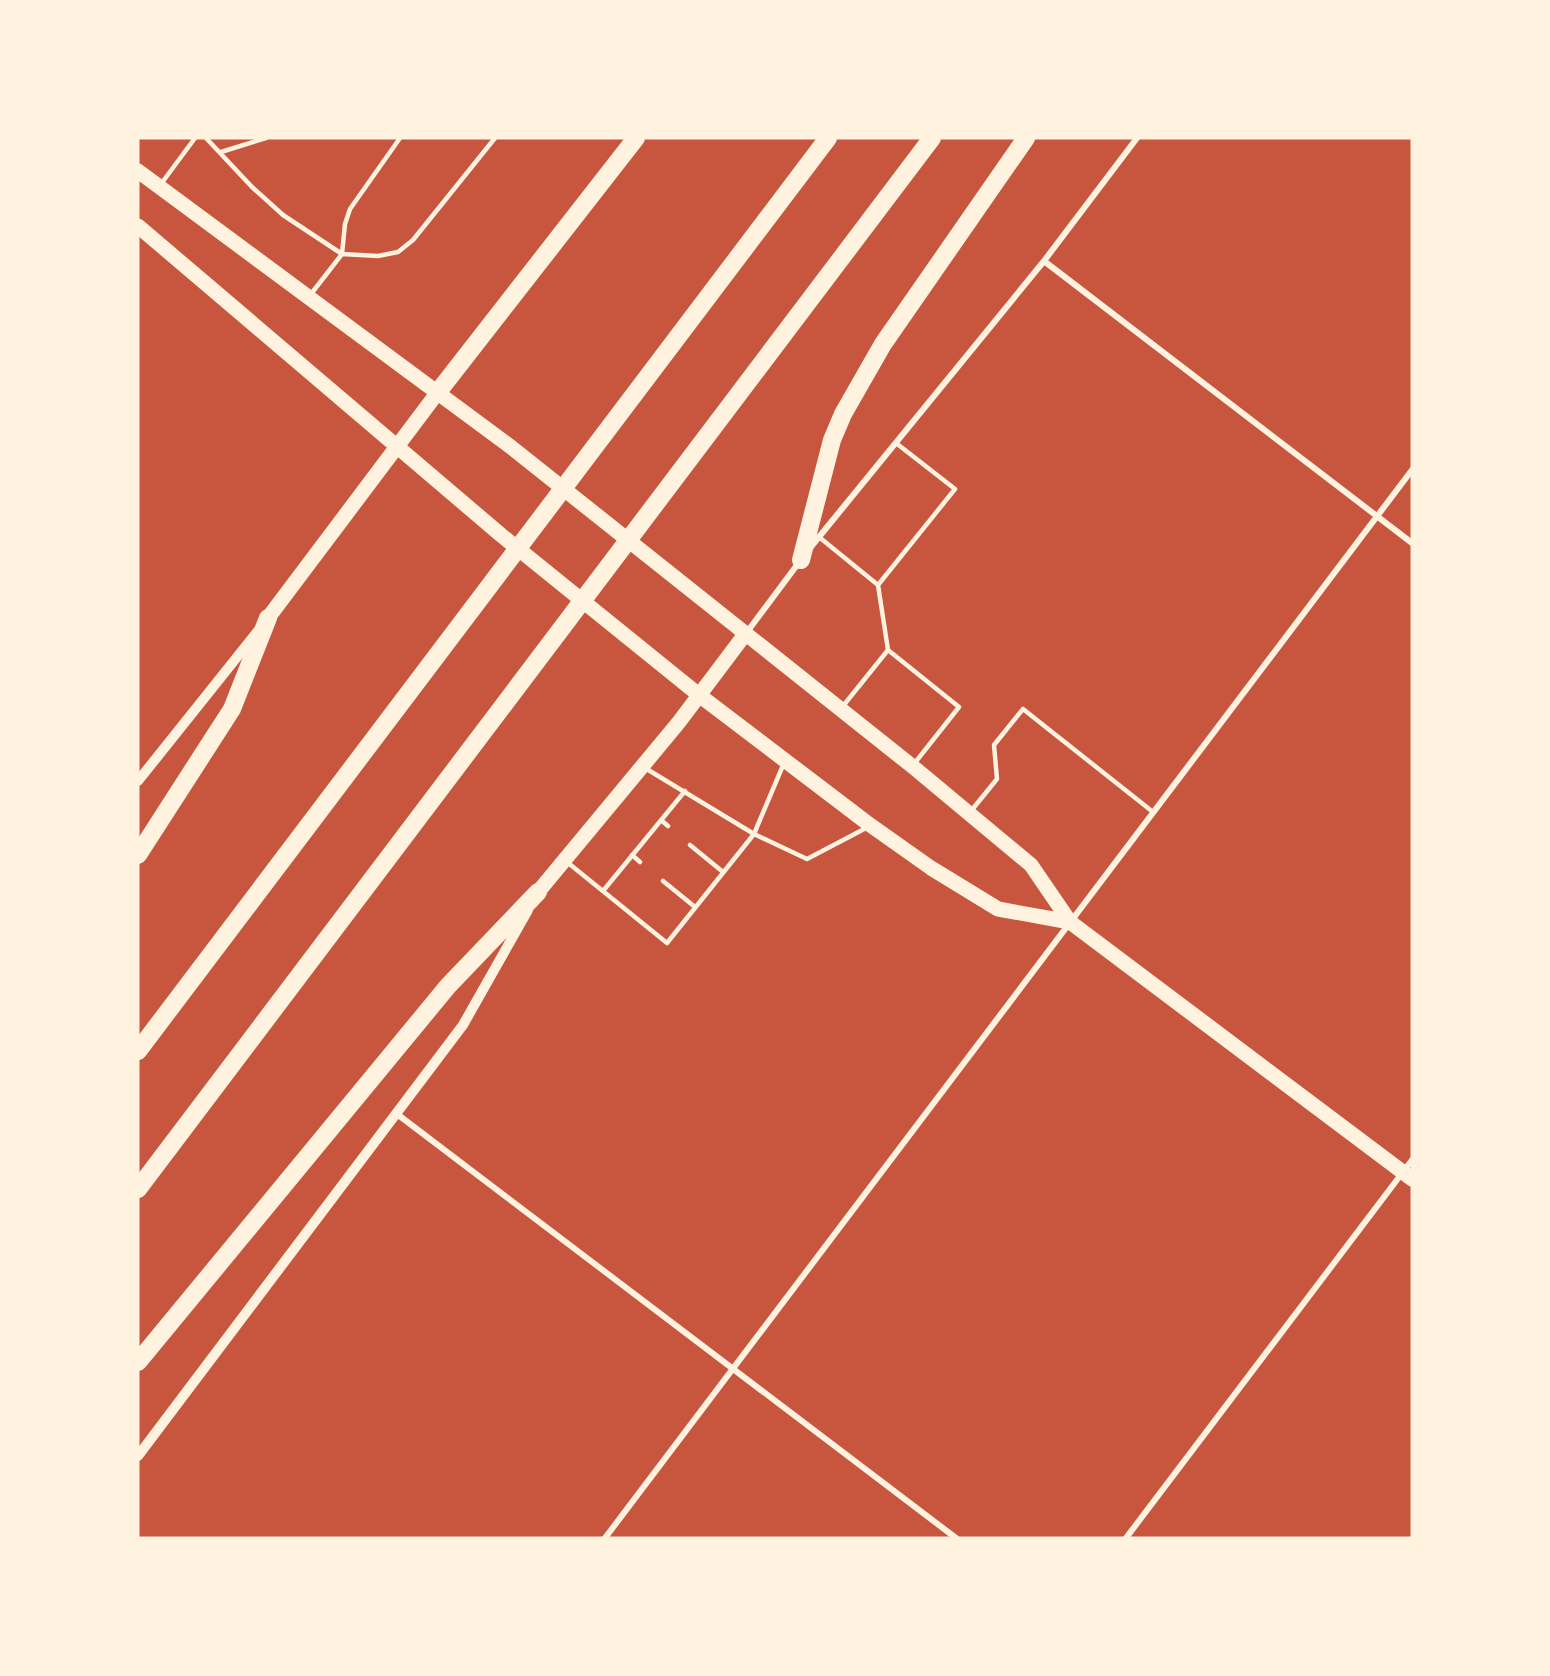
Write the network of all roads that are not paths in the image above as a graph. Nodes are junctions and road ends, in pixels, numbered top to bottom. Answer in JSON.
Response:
{"nodes":[{"id":1,"x":195,"y":138,"type":"edge"},
{"id":2,"x":206,"y":138,"type":"edge"},
{"id":3,"x":266,"y":138,"type":"edge"},
{"id":4,"x":400,"y":138,"type":"edge"},
{"id":5,"x":495,"y":138,"type":"edge"},
{"id":6,"x":636,"y":138,"type":"edge"},
{"id":7,"x":828,"y":138,"type":"edge"},
{"id":8,"x":932,"y":138,"type":"edge"},
{"id":9,"x":1026,"y":138,"type":"edge"},
{"id":10,"x":1137,"y":138,"type":"edge"},
{"id":11,"x":221,"y":152,"type":"junction"},
{"id":12,"x":138,"y":171,"type":"edge"},
{"id":13,"x":159,"y":187,"type":"junction"},
{"id":14,"x":138,"y":226,"type":"edge"},
{"id":15,"x":342,"y":254,"type":"junction"},
{"id":16,"x":1044,"y":261,"type":"junction"},
{"id":17,"x":309,"y":298,"type":"junction"},
{"id":18,"x":438,"y":392,"type":"junction"},
{"id":19,"x":896,"y":443,"type":"junction"},
{"id":20,"x":396,"y":446,"type":"junction"},
{"id":21,"x":1412,"y":470,"type":"edge"},
{"id":22,"x":1377,"y":516,"type":"junction"},
{"id":23,"x":819,"y":537,"type":"junction"},
{"id":24,"x":1412,"y":543,"type":"edge"},
{"id":25,"x":801,"y":560,"type":"junction"},
{"id":26,"x":878,"y":585,"type":"junction"},
{"id":27,"x":268,"y":618,"type":"junction"},
{"id":28,"x":746,"y":633,"type":"junction"},
{"id":29,"x":888,"y":650,"type":"junction"},
{"id":30,"x":699,"y":695,"type":"junction"},
{"id":31,"x":840,"y":709,"type":"junction"},
{"id":32,"x":785,"y":760,"type":"junction"},
{"id":33,"x":643,"y":766,"type":"junction"},
{"id":34,"x":912,"y":766,"type":"junction"},
{"id":35,"x":138,"y":781,"type":"edge"},
{"id":36,"x":685,"y":791,"type":"junction"},
{"id":37,"x":1153,"y":812,"type":"junction"},
{"id":38,"x":969,"y":813,"type":"junction"},
{"id":39,"x":661,"y":820,"type":"junction"},
{"id":40,"x":871,"y":825,"type":"junction"},
{"id":41,"x":668,"y":826,"type":"dead end"},
{"id":42,"x":754,"y":834,"type":"junction"},
{"id":43,"x":690,"y":845,"type":"dead end"},
{"id":44,"x":138,"y":855,"type":"edge"},
{"id":45,"x":632,"y":855,"type":"junction"},
{"id":46,"x":564,"y":860,"type":"junction"},
{"id":47,"x":640,"y":862,"type":"dead end"},
{"id":48,"x":723,"y":872,"type":"junction"},
{"id":49,"x":663,"y":881,"type":"dead end"},
{"id":50,"x":603,"y":891,"type":"junction"},
{"id":51,"x":538,"y":892,"type":"junction"},
{"id":52,"x":695,"y":907,"type":"junction"},
{"id":53,"x":1070,"y":922,"type":"junction"},
{"id":54,"x":138,"y":1051,"type":"edge"},
{"id":55,"x":397,"y":1114,"type":"junction"},
{"id":56,"x":1409,"y":1171,"type":"edge"},
{"id":57,"x":138,"y":1189,"type":"edge"},
{"id":58,"x":138,"y":1362,"type":"edge"},
{"id":59,"x":733,"y":1368,"type":"junction"},
{"id":60,"x":138,"y":1456,"type":"edge"},
{"id":61,"x":605,"y":1538,"type":"edge"},
{"id":62,"x":956,"y":1538,"type":"edge"},
{"id":63,"x":1126,"y":1538,"type":"edge"}],
"edges":[{"from":1,"to":13,"type":"lane"},
{"from":2,"to":11,"type":"lane"},
{"from":3,"to":11,"type":"lane"},
{"from":4,"to":15,"type":"lane"},
{"from":5,"to":15,"type":"lane"},
{"from":6,"to":18,"type":"highway"},
{"from":7,"to":54,"type":"highway"},
{"from":8,"to":57,"type":"highway"},
{"from":9,"to":25,"type":"highway"},
{"from":10,"to":16,"type":"street"},
{"from":11,"to":15,"type":"lane"},
{"from":12,"to":13,"type":"main road"},
{"from":13,"to":17,"type":"main road"},
{"from":14,"to":20,"type":"main road"},
{"from":15,"to":17,"type":"lane"},
{"from":16,"to":19,"type":"street"},
{"from":16,"to":22,"type":"street"},
{"from":17,"to":18,"type":"main road"},
{"from":18,"to":20,"type":"main road"},
{"from":18,"to":28,"type":"main road"},
{"from":19,"to":23,"type":"street"},
{"from":19,"to":26,"type":"lane"},
{"from":20,"to":27,"type":"main road"},
{"from":20,"to":30,"type":"main road"},
{"from":21,"to":22,"type":"street"},
{"from":22,"to":24,"type":"street"},
{"from":22,"to":37,"type":"street"},
{"from":23,"to":25,"type":"street"},
{"from":23,"to":26,"type":"lane"},
{"from":25,"to":28,"type":"street"},
{"from":26,"to":29,"type":"lane"},
{"from":27,"to":35,"type":"street"},
{"from":27,"to":44,"type":"highway"},
{"from":28,"to":30,"type":"main road"},
{"from":28,"to":31,"type":"main road"},
{"from":29,"to":31,"type":"lane"},
{"from":29,"to":34,"type":"lane"},
{"from":30,"to":32,"type":"main road"},
{"from":30,"to":33,"type":"main road"},
{"from":31,"to":34,"type":"main road"},
{"from":32,"to":40,"type":"main road"},
{"from":32,"to":42,"type":"lane"},
{"from":33,"to":36,"type":"lane"},
{"from":33,"to":46,"type":"main road"},
{"from":34,"to":38,"type":"main road"},
{"from":36,"to":39,"type":"lane"},
{"from":36,"to":42,"type":"lane"},
{"from":37,"to":38,"type":"lane"},
{"from":37,"to":53,"type":"street"},
{"from":38,"to":53,"type":"main road"},
{"from":39,"to":41,"type":"lane"},
{"from":39,"to":45,"type":"lane"},
{"from":40,"to":42,"type":"lane"},
{"from":40,"to":53,"type":"main road"},
{"from":42,"to":48,"type":"lane"},
{"from":43,"to":48,"type":"lane"},
{"from":45,"to":47,"type":"lane"},
{"from":45,"to":50,"type":"lane"},
{"from":46,"to":50,"type":"lane"},
{"from":46,"to":51,"type":"main road"},
{"from":48,"to":52,"type":"lane"},
{"from":49,"to":52,"type":"lane"},
{"from":50,"to":52,"type":"lane"},
{"from":51,"to":55,"type":"street"},
{"from":51,"to":58,"type":"highway"},
{"from":53,"to":56,"type":"main road"},
{"from":53,"to":59,"type":"street"},
{"from":55,"to":59,"type":"street"},
{"from":55,"to":60,"type":"street"},
{"from":56,"to":63,"type":"street"},
{"from":59,"to":61,"type":"street"},
{"from":59,"to":62,"type":"street"}]}
